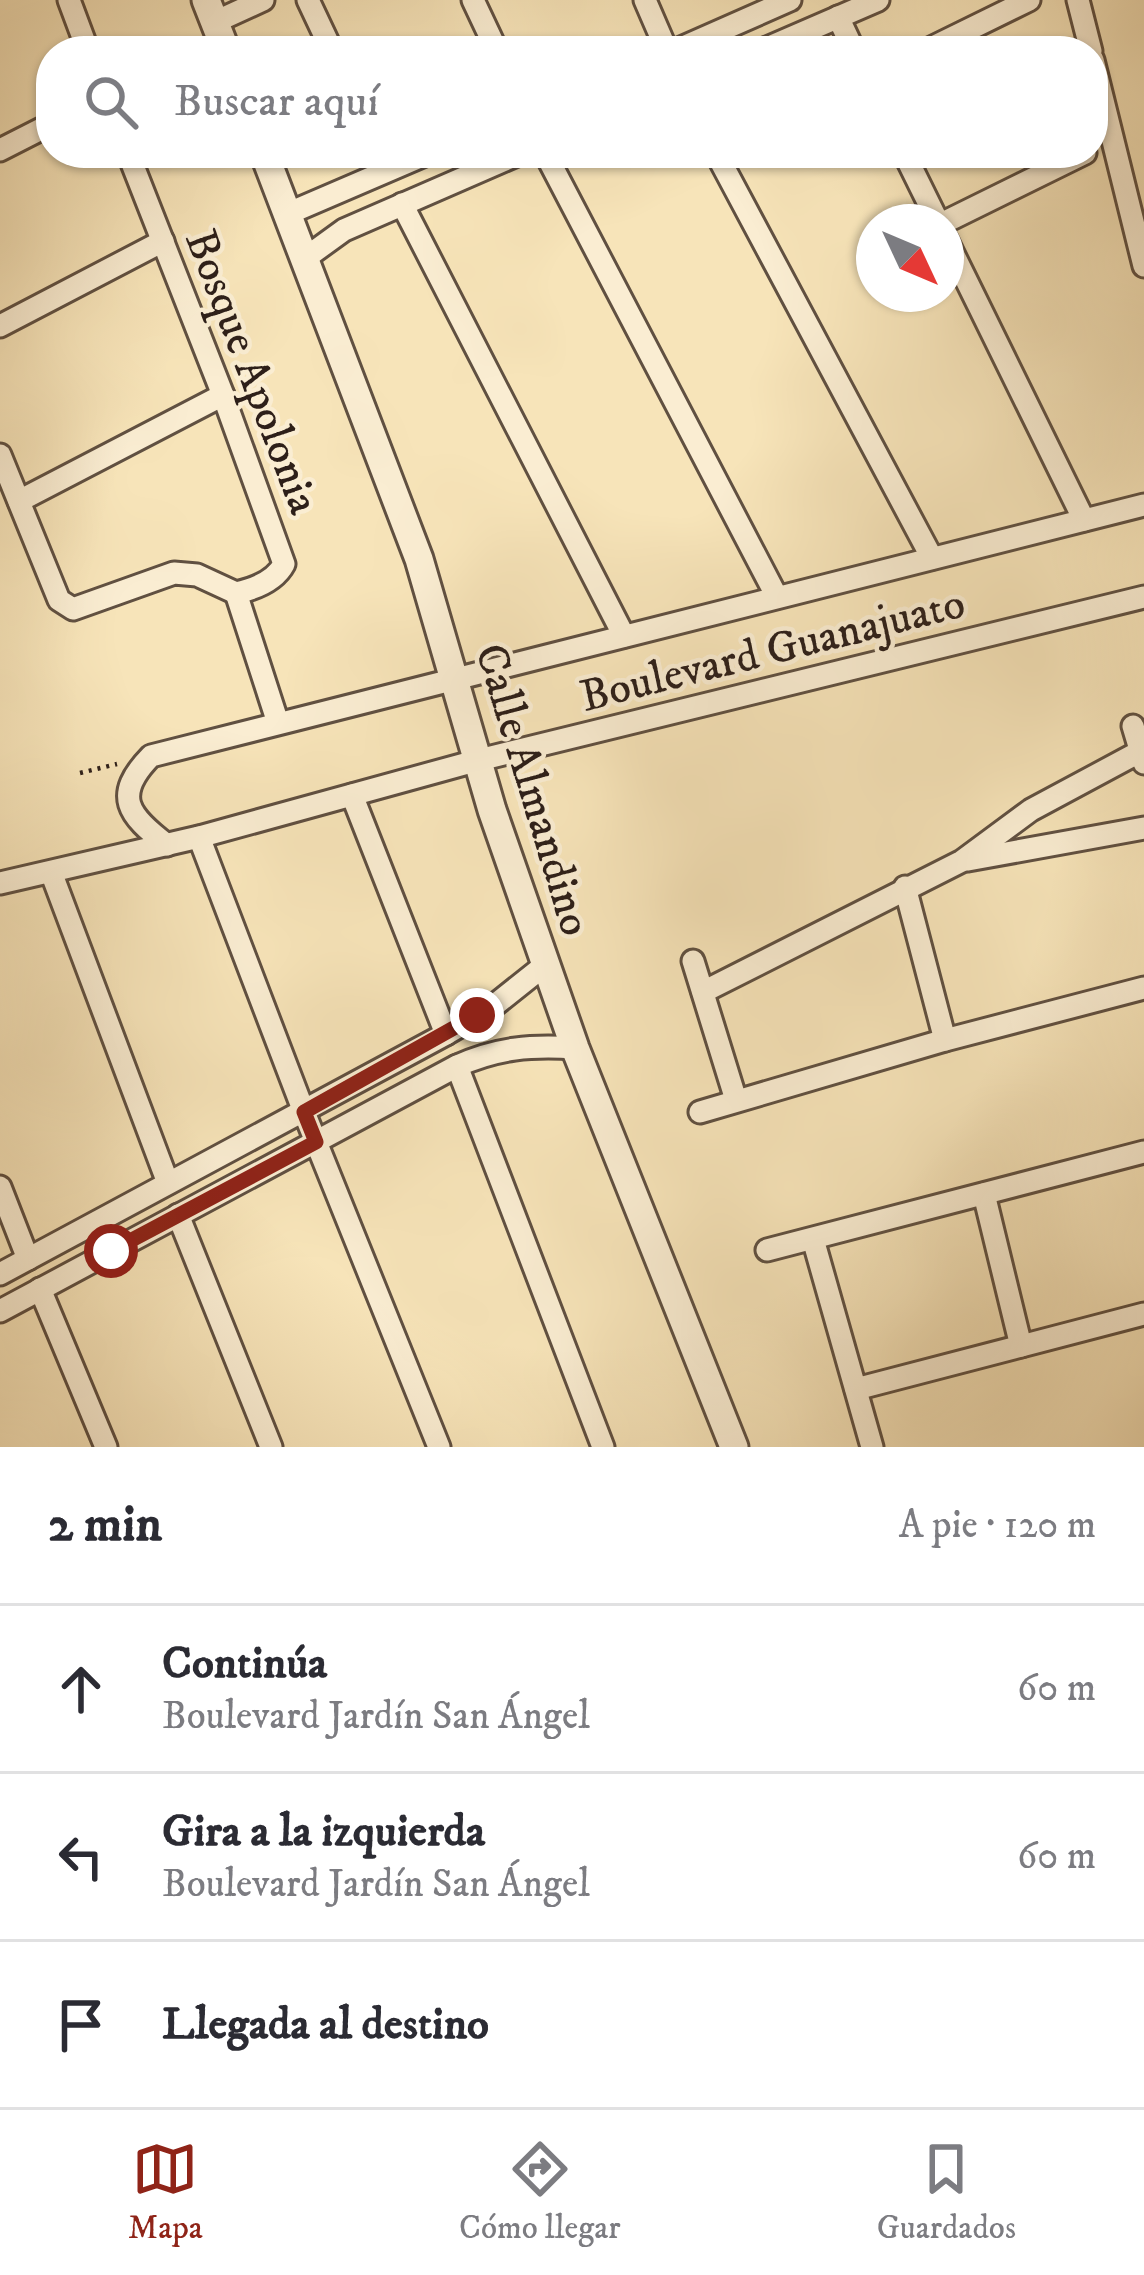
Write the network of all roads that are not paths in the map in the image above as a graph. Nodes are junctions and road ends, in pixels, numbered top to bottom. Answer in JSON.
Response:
{"nodes":[{"id":1,"x":69,"y":0,"type":"edge"},
{"id":2,"x":262,"y":0,"type":"edge"},
{"id":3,"x":308,"y":0,"type":"edge"},
{"id":4,"x":472,"y":0,"type":"edge"},
{"id":5,"x":646,"y":0,"type":"edge"},
{"id":6,"x":790,"y":0,"type":"edge"},
{"id":7,"x":878,"y":0,"type":"edge"},
{"id":8,"x":1030,"y":0,"type":"edge"},
{"id":9,"x":1078,"y":0,"type":"edge"},
{"id":10,"x":210,"y":11,"type":"edge"},
{"id":11,"x":838,"y":17,"type":"junction"},
{"id":12,"x":82,"y":36,"type":"edge"},
{"id":13,"x":325,"y":36,"type":"edge"},
{"id":14,"x":490,"y":36,"type":"edge"},
{"id":15,"x":663,"y":36,"type":"edge"},
{"id":16,"x":705,"y":36,"type":"edge"},
{"id":17,"x":794,"y":36,"type":"edge"},
{"id":18,"x":847,"y":36,"type":"edge"},
{"id":19,"x":956,"y":36,"type":"edge"},
{"id":20,"x":1087,"y":36,"type":"edge"},
{"id":21,"x":36,"y":132,"type":"edge"},
{"id":22,"x":0,"y":150,"type":"edge"},
{"id":23,"x":134,"y":168,"type":"edge"},
{"id":24,"x":270,"y":168,"type":"edge"},
{"id":25,"x":372,"y":168,"type":"edge"},
{"id":26,"x":486,"y":168,"type":"edge"},
{"id":27,"x":552,"y":168,"type":"edge"},
{"id":28,"x":724,"y":168,"type":"edge"},
{"id":29,"x":912,"y":168,"type":"edge"},
{"id":30,"x":1054,"y":168,"type":"edge"},
{"id":31,"x":1105,"y":168,"type":"edge"},
{"id":32,"x":402,"y":204,"type":"junction"},
{"id":33,"x":932,"y":204,"type":"edge"},
{"id":34,"x":964,"y":211,"type":"edge"},
{"id":35,"x":287,"y":214,"type":"junction"},
{"id":36,"x":163,"y":241,"type":"junction"},
{"id":37,"x":304,"y":259,"type":"junction"},
{"id":38,"x":1144,"y":266,"type":"edge"},
{"id":39,"x":964,"y":276,"type":"edge"},
{"id":40,"x":0,"y":326,"type":"edge"},
{"id":41,"x":223,"y":395,"type":"junction"},
{"id":42,"x":0,"y":455,"type":"edge"},
{"id":43,"x":19,"y":501,"type":"junction"},
{"id":44,"x":1144,"y":506,"type":"edge"},
{"id":45,"x":1084,"y":520,"type":"junction"},
{"id":46,"x":932,"y":558,"type":"junction"},
{"id":47,"x":236,"y":593,"type":"junction"},
{"id":48,"x":777,"y":597,"type":"junction"},
{"id":49,"x":1144,"y":597,"type":"edge"},
{"id":50,"x":623,"y":636,"type":"junction"},
{"id":51,"x":455,"y":678,"type":"junction"},
{"id":52,"x":278,"y":724,"type":"junction"},
{"id":53,"x":1133,"y":726,"type":"dead end"},
{"id":54,"x":1142,"y":758,"type":"edge"},
{"id":55,"x":478,"y":760,"type":"junction"},
{"id":56,"x":352,"y":795,"type":"junction"},
{"id":57,"x":1144,"y":828,"type":"edge"},
{"id":58,"x":199,"y":837,"type":"junction"},
{"id":59,"x":167,"y":844,"type":"junction"},
{"id":60,"x":962,"y":861,"type":"junction"},
{"id":61,"x":51,"y":872,"type":"junction"},
{"id":62,"x":0,"y":883,"type":"edge"},
{"id":63,"x":905,"y":887,"type":"junction"},
{"id":64,"x":693,"y":961,"type":"dead end"},
{"id":65,"x":545,"y":965,"type":"junction"},
{"id":66,"x":1144,"y":988,"type":"edge"},
{"id":67,"x":703,"y":992,"type":"junction"},
{"id":68,"x":477,"y":1015,"type":"junction"},
{"id":69,"x":446,"y":1034,"type":"junction"},
{"id":70,"x":945,"y":1040,"type":"junction"},
{"id":71,"x":575,"y":1048,"type":"junction"},
{"id":72,"x":490,"y":1052,"type":"junction"},
{"id":73,"x":457,"y":1066,"type":"junction"},
{"id":74,"x":736,"y":1100,"type":"junction"},
{"id":75,"x":304,"y":1112,"type":"junction"},
{"id":76,"x":700,"y":1112,"type":"dead end"},
{"id":77,"x":316,"y":1142,"type":"junction"},
{"id":78,"x":1144,"y":1152,"type":"edge"},
{"id":79,"x":168,"y":1183,"type":"junction"},
{"id":80,"x":0,"y":1186,"type":"edge"},
{"id":81,"x":983,"y":1194,"type":"junction"},
{"id":82,"x":178,"y":1215,"type":"junction"},
{"id":83,"x":99,"y":1221,"type":"junction"},
{"id":84,"x":813,"y":1238,"type":"junction"},
{"id":85,"x":767,"y":1250,"type":"dead end"},
{"id":86,"x":111,"y":1251,"type":"junction"},
{"id":87,"x":28,"y":1259,"type":"junction"},
{"id":88,"x":0,"y":1274,"type":"edge"},
{"id":89,"x":40,"y":1289,"type":"junction"},
{"id":90,"x":0,"y":1311,"type":"edge"},
{"id":91,"x":1144,"y":1314,"type":"edge"},
{"id":92,"x":1022,"y":1346,"type":"junction"},
{"id":93,"x":856,"y":1389,"type":"junction"},
{"id":94,"x":106,"y":1447,"type":"edge"},
{"id":95,"x":272,"y":1447,"type":"edge"},
{"id":96,"x":439,"y":1447,"type":"edge"},
{"id":97,"x":603,"y":1447,"type":"edge"},
{"id":98,"x":734,"y":1447,"type":"edge"},
{"id":99,"x":872,"y":1447,"type":"edge"}],
"edges":[{"from":1,"to":12,"type":"street"},
{"from":2,"to":10,"type":"street"},
{"from":3,"to":13,"type":"street"},
{"from":4,"to":14,"type":"street"},
{"from":5,"to":15,"type":"street"},
{"from":6,"to":16,"type":"street"},
{"from":7,"to":11,"type":"street"},
{"from":8,"to":19,"type":"street"},
{"from":9,"to":20,"type":"street"},
{"from":11,"to":17,"type":"street"},
{"from":11,"to":18,"type":"street"},
{"from":21,"to":22,"type":"street"},
{"from":23,"to":36,"type":"street","name":"Bosque Apolonia"},
{"from":24,"to":35,"type":"street","name":"Calle Almandino"},
{"from":25,"to":35,"type":"street"},
{"from":26,"to":32,"type":"street"},
{"from":27,"to":48,"type":"street"},
{"from":28,"to":46,"type":"street"},
{"from":29,"to":33,"type":"street"},
{"from":30,"to":34,"type":"street"},
{"from":31,"to":38,"type":"street"},
{"from":32,"to":37,"type":"street"},
{"from":32,"to":50,"type":"street"},
{"from":35,"to":37,"type":"street","name":"Calle Almandino"},
{"from":36,"to":40,"type":"street"},
{"from":36,"to":41,"type":"street","name":"Bosque Apolonia"},
{"from":37,"to":51,"type":"street","name":"Calle Almandino"},
{"from":39,"to":45,"type":"street"},
{"from":41,"to":43,"type":"street"},
{"from":41,"to":47,"type":"street","name":"Bosque Apolonia"},
{"from":42,"to":43,"type":"street"},
{"from":43,"to":47,"type":"street"},
{"from":44,"to":45,"type":"street","name":"Boulevard Guanajuato"},
{"from":45,"to":46,"type":"street","name":"Boulevard Guanajuato"},
{"from":46,"to":48,"type":"street","name":"Boulevard Guanajuato"},
{"from":47,"to":52,"type":"street"},
{"from":48,"to":50,"type":"street","name":"Boulevard Guanajuato"},
{"from":49,"to":55,"type":"street","name":"Boulevard Guanajuato"},
{"from":50,"to":51,"type":"street","name":"Boulevard Guanajuato"},
{"from":51,"to":52,"type":"street","name":"Boulevard Guanajuato"},
{"from":51,"to":55,"type":"street","name":"Calle Almandino"},
{"from":52,"to":59,"type":"street","name":"Boulevard Guanajuato"},
{"from":53,"to":54,"type":"street"},
{"from":54,"to":60,"type":"street"},
{"from":55,"to":56,"type":"street","name":"Boulevard Guanajuato"},
{"from":55,"to":65,"type":"street","name":"Calle Almandino"},
{"from":56,"to":58,"type":"street","name":"Boulevard Guanajuato"},
{"from":56,"to":69,"type":"street"},
{"from":57,"to":60,"type":"street"},
{"from":58,"to":59,"type":"street","name":"Boulevard Guanajuato"},
{"from":58,"to":75,"type":"street"},
{"from":59,"to":61,"type":"street","name":"Boulevard Guanajuato"},
{"from":60,"to":63,"type":"street"},
{"from":61,"to":62,"type":"street","name":"Boulevard Guanajuato"},
{"from":61,"to":79,"type":"street"},
{"from":63,"to":67,"type":"street"},
{"from":63,"to":70,"type":"street"},
{"from":64,"to":67,"type":"street"},
{"from":65,"to":68,"type":"street"},
{"from":65,"to":71,"type":"street","name":"Calle Almandino"},
{"from":66,"to":70,"type":"street"},
{"from":67,"to":74,"type":"street"},
{"from":68,"to":69,"type":"street"},
{"from":68,"to":72,"type":"street"},
{"from":69,"to":75,"type":"street"},
{"from":70,"to":74,"type":"street"},
{"from":71,"to":72,"type":"street"},
{"from":71,"to":98,"type":"street","name":"Calle Almandino"},
{"from":72,"to":73,"type":"street"},
{"from":73,"to":77,"type":"street"},
{"from":73,"to":97,"type":"street"},
{"from":74,"to":76,"type":"street"},
{"from":75,"to":77,"type":"street"},
{"from":75,"to":79,"type":"street"},
{"from":77,"to":82,"type":"street"},
{"from":77,"to":96,"type":"street"},
{"from":78,"to":81,"type":"street"},
{"from":79,"to":83,"type":"street"},
{"from":80,"to":87,"type":"street"},
{"from":81,"to":84,"type":"street"},
{"from":81,"to":92,"type":"street"},
{"from":82,"to":86,"type":"street"},
{"from":82,"to":95,"type":"street"},
{"from":83,"to":86,"type":"street"},
{"from":83,"to":87,"type":"street"},
{"from":84,"to":85,"type":"street"},
{"from":84,"to":93,"type":"street"},
{"from":86,"to":89,"type":"street"},
{"from":87,"to":88,"type":"street"},
{"from":89,"to":90,"type":"street"},
{"from":89,"to":94,"type":"street"},
{"from":91,"to":92,"type":"street"},
{"from":92,"to":93,"type":"street"},
{"from":93,"to":99,"type":"street"}]}
